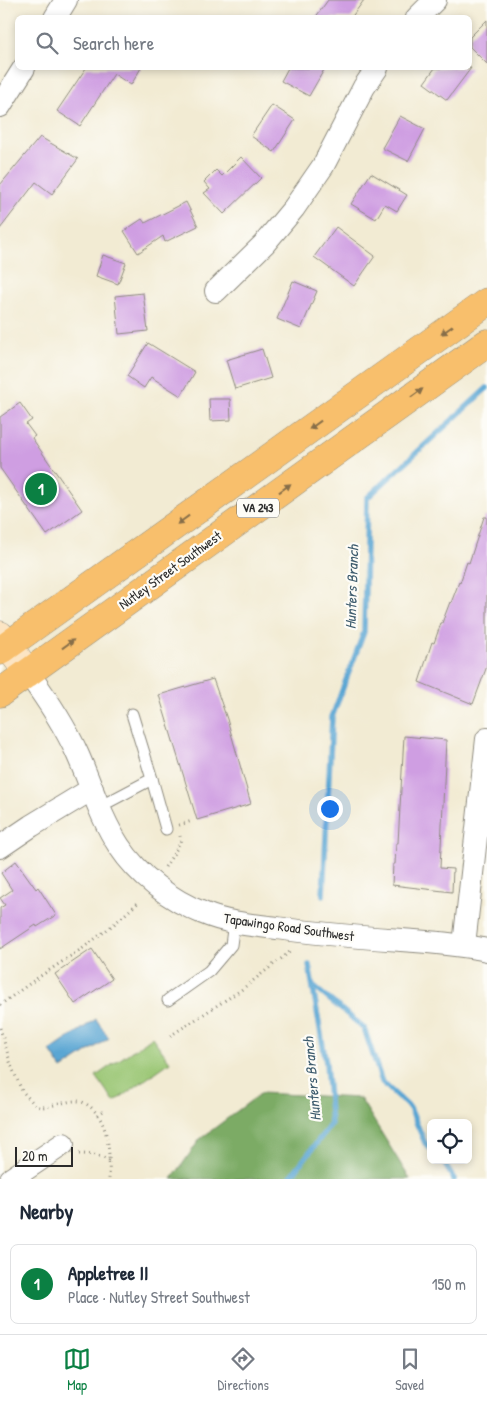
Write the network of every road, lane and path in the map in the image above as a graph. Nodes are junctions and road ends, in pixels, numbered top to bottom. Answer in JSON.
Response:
{"nodes":[{"id":1,"x":66,"y":0,"type":"edge"},
{"id":2,"x":436,"y":0,"type":"edge"},
{"id":3,"x":57,"y":15,"type":"edge"},
{"id":4,"x":420,"y":15,"type":"edge"},
{"id":5,"x":22,"y":70,"type":"edge"},
{"id":6,"x":377,"y":70,"type":"edge"},
{"id":7,"x":3,"y":96,"type":"edge"},
{"id":8,"x":216,"y":291,"type":"dead end"},
{"id":9,"x":487,"y":302,"type":"edge"},
{"id":10,"x":487,"y":343,"type":"edge"},
{"id":11,"x":3,"y":644,"type":"edge"},
{"id":12,"x":28,"y":673,"type":"junction"},
{"id":13,"x":0,"y":692,"type":"edge"},
{"id":14,"x":132,"y":714,"type":"dead end"},
{"id":15,"x":487,"y":740,"type":"edge"},
{"id":16,"x":152,"y":779,"type":"junction"},
{"id":17,"x":96,"y":798,"type":"junction"},
{"id":18,"x":166,"y":829,"type":"dead end"},
{"id":19,"x":0,"y":847,"type":"edge"},
{"id":20,"x":140,"y":901,"type":"dead end"},
{"id":21,"x":234,"y":922,"type":"junction"},
{"id":22,"x":464,"y":945,"type":"junction"},
{"id":23,"x":487,"y":950,"type":"edge"},
{"id":24,"x":291,"y":951,"type":"dead end"},
{"id":25,"x":168,"y":1000,"type":"dead end"},
{"id":26,"x":0,"y":1004,"type":"edge"},
{"id":27,"x":0,"y":1028,"type":"edge"},
{"id":28,"x":170,"y":1036,"type":"dead end"},
{"id":29,"x":105,"y":1110,"type":"dead end"},
{"id":30,"x":98,"y":1115,"type":"junction"},
{"id":31,"x":63,"y":1144,"type":"joint"},
{"id":32,"x":110,"y":1162,"type":"junction"},
{"id":33,"x":12,"y":1179,"type":"edge"},
{"id":34,"x":109,"y":1179,"type":"edge"}],
"edges":[{"from":1,"to":3,"type":"street"},
{"from":2,"to":4,"type":"street"},
{"from":5,"to":7,"type":"street"},
{"from":6,"to":8,"type":"street"},
{"from":9,"to":11,"type":"main road","number":"VA 243","one_way":true},
{"from":12,"to":10,"type":"main road","name":"Nutley Street Southwest","number":"VA 243","one_way":true},
{"from":11,"to":12,"type":"street","name":"Tapawingo Road Southwest"},
{"from":12,"to":13,"type":"main road","name":"Nutley Street Southwest","number":"VA 243"},
{"from":12,"to":17,"type":"street","name":"Tapawingo Road Southwest"},
{"from":14,"to":16,"type":"lane"},
{"from":15,"to":22,"type":"street"},
{"from":16,"to":17,"type":"lane"},
{"from":16,"to":18,"type":"lane"},
{"from":17,"to":19,"type":"street"},
{"from":17,"to":21,"type":"street","name":"Tapawingo Road Southwest"},
{"from":20,"to":26,"type":"path"},
{"from":21,"to":22,"type":"street","name":"Tapawingo Road Southwest"},
{"from":21,"to":25,"type":"lane"},
{"from":22,"to":23,"type":"street","name":"Tapawingo Road Southwest"},
{"from":24,"to":28,"type":"path"},
{"from":27,"to":30,"type":"path"},
{"from":29,"to":30,"type":"path"},
{"from":30,"to":32,"type":"path"},
{"from":31,"to":32,"type":"path"},
{"from":31,"to":33,"type":"street"},
{"from":32,"to":34,"type":"path"}]}
